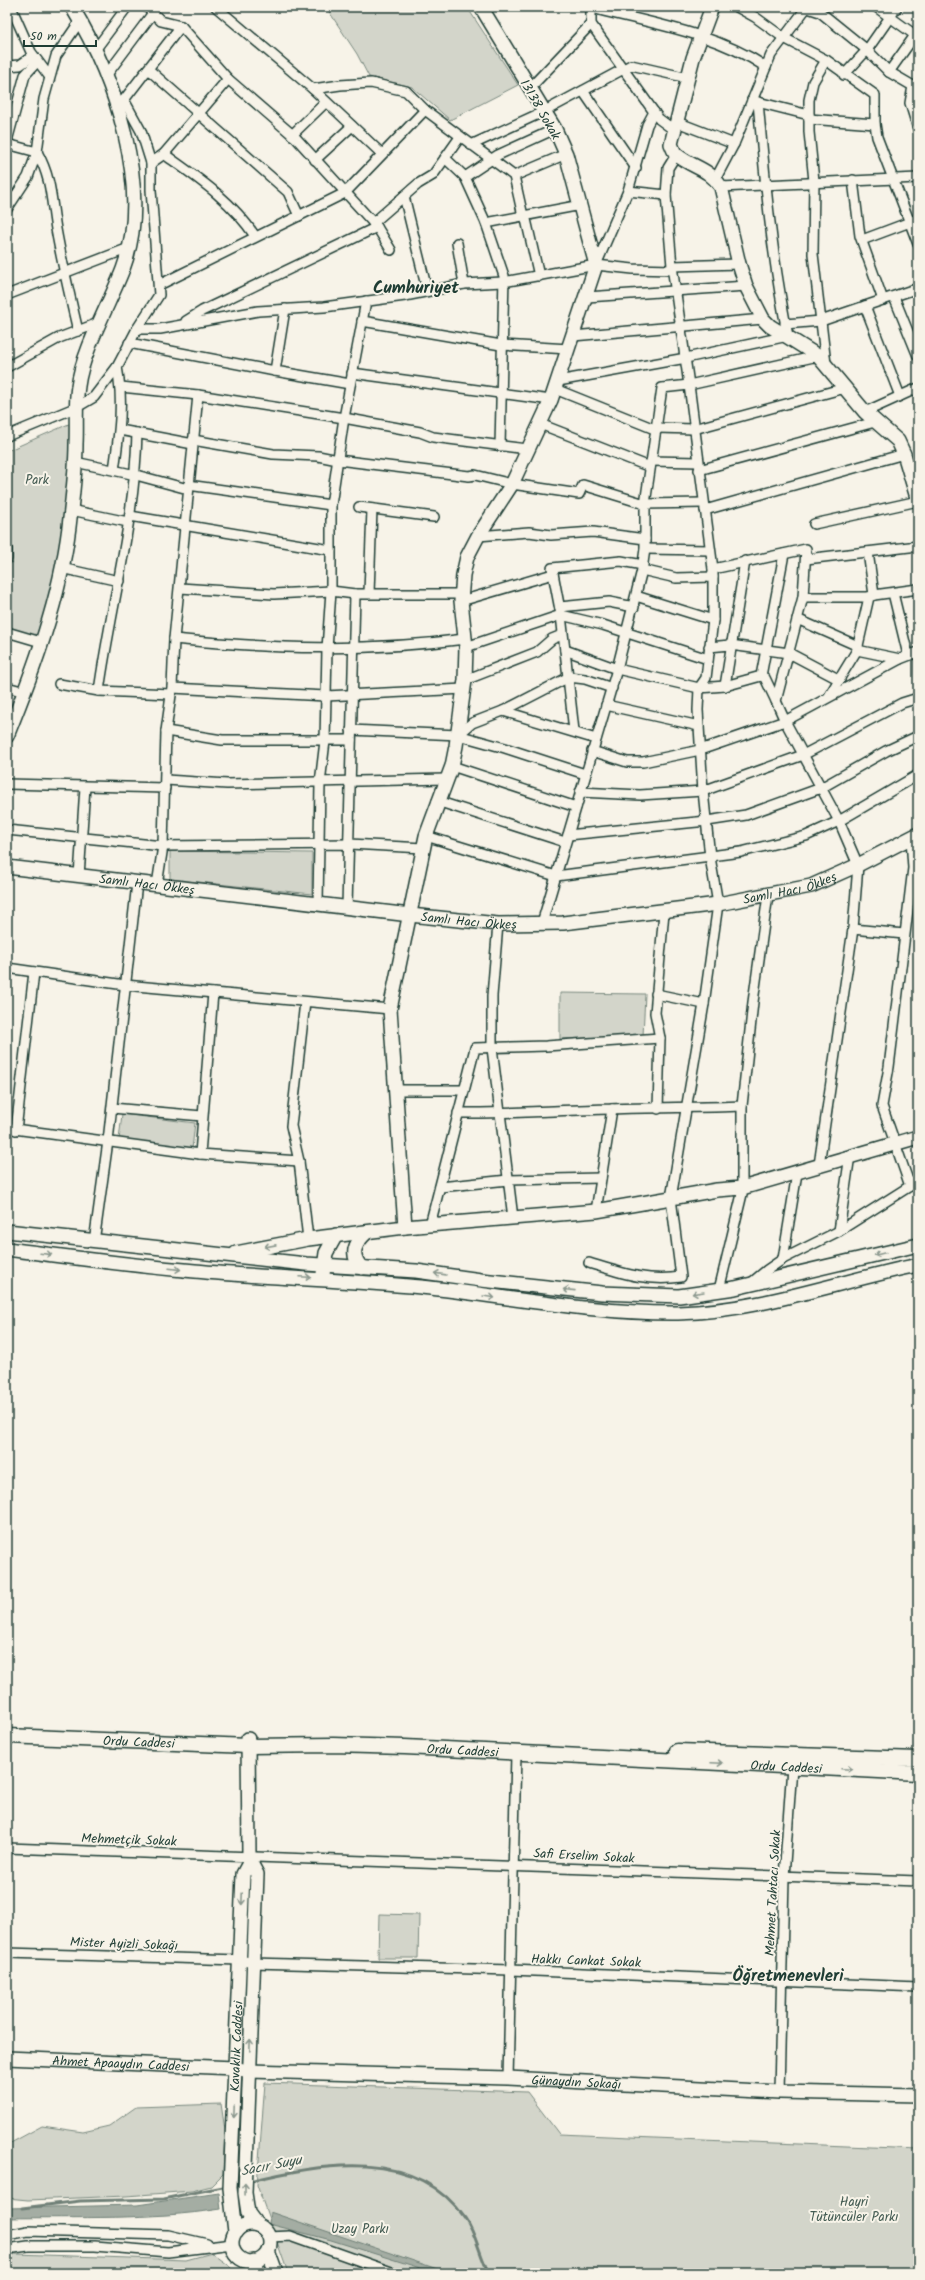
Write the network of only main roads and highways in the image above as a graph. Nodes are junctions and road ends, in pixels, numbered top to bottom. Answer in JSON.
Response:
{"nodes":[{"id":1,"x":7,"y":1729,"type":"edge"},
{"id":2,"x":7,"y":1736,"type":"edge"},
{"id":3,"x":248,"y":1742,"type":"junction"},
{"id":4,"x":918,"y":1760,"type":"edge"},
{"id":5,"x":918,"y":1773,"type":"edge"}],
"edges":[{"from":1,"to":3,"type":"main road","name":"Ordu Caddesi"},
{"from":2,"to":3,"type":"main road","name":"Ordu Caddesi"},
{"from":3,"to":4,"type":"main road","name":"Ordu Caddesi"},
{"from":3,"to":5,"type":"main road","name":"Ordu Caddesi","one_way":true}]}
